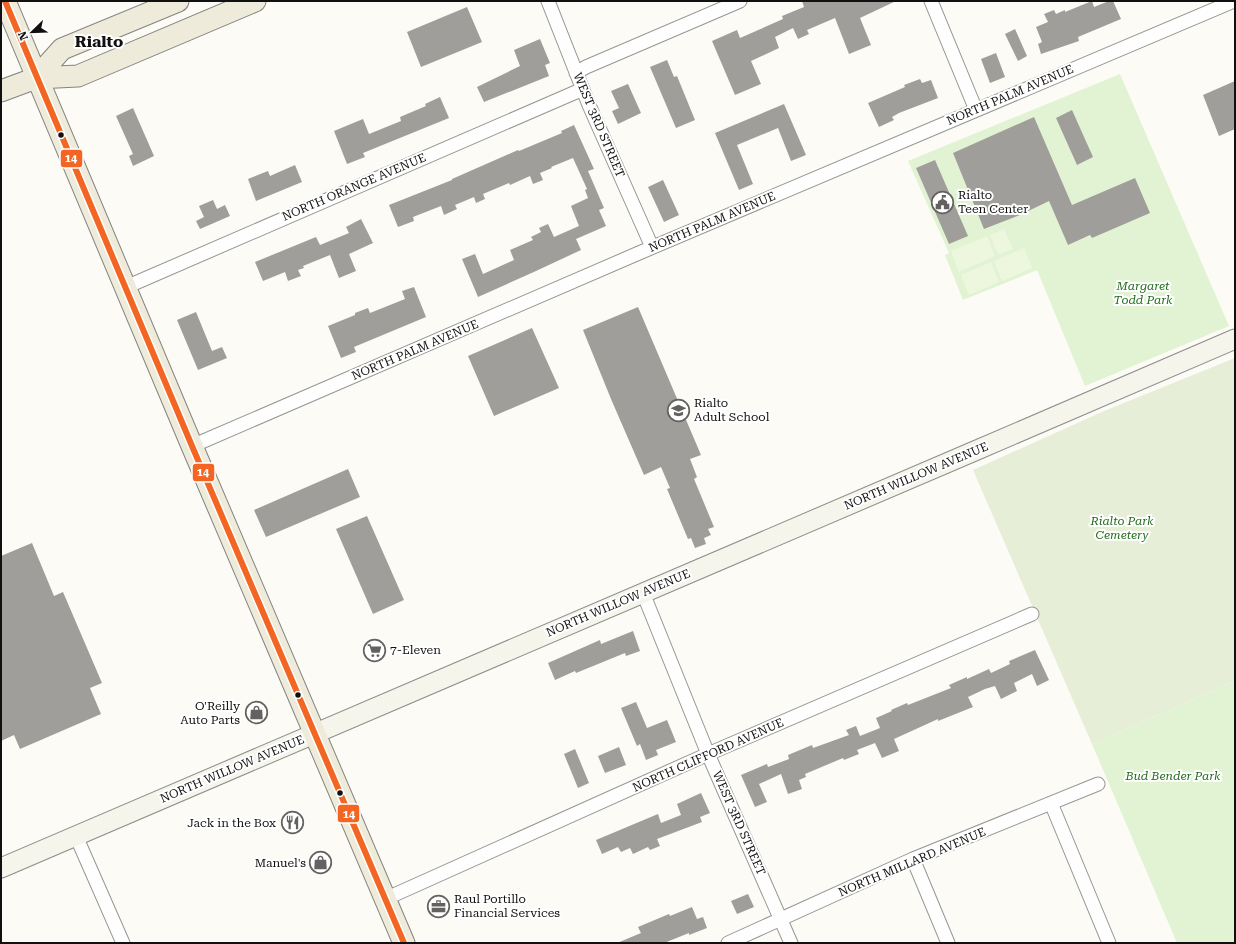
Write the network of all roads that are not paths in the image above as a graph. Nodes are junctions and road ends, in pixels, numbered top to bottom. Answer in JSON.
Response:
{"nodes":[{"id":1,"x":5,"y":1,"type":"edge"},
{"id":2,"x":178,"y":1,"type":"edge"},
{"id":3,"x":255,"y":1,"type":"edge"},
{"id":4,"x":548,"y":1,"type":"edge"},
{"id":5,"x":740,"y":1,"type":"edge"},
{"id":6,"x":931,"y":1,"type":"edge"},
{"id":7,"x":1234,"y":1,"type":"edge"},
{"id":8,"x":576,"y":73,"type":"junction"},
{"id":9,"x":36,"y":78,"type":"junction"},
{"id":10,"x":583,"y":89,"type":"junction"},
{"id":11,"x":1,"y":91,"type":"edge"},
{"id":12,"x":976,"y":110,"type":"junction"},
{"id":13,"x":652,"y":247,"type":"junction"},
{"id":14,"x":126,"y":287,"type":"junction"},
{"id":15,"x":1235,"y":339,"type":"edge"},
{"id":16,"x":192,"y":446,"type":"junction"},
{"id":17,"x":643,"y":593,"type":"junction"},
{"id":18,"x":1032,"y":614,"type":"dead end"},
{"id":19,"x":314,"y":733,"type":"junction"},
{"id":20,"x":708,"y":754,"type":"junction"},
{"id":21,"x":1098,"y":784,"type":"dead end"},
{"id":22,"x":1052,"y":803,"type":"junction"},
{"id":23,"x":76,"y":836,"type":"junction"},
{"id":24,"x":913,"y":859,"type":"junction"},
{"id":25,"x":1,"y":868,"type":"edge"},
{"id":26,"x":385,"y":898,"type":"junction"},
{"id":27,"x":781,"y":919,"type":"junction"},
{"id":28,"x":123,"y":943,"type":"edge"},
{"id":29,"x":404,"y":943,"type":"edge"},
{"id":30,"x":728,"y":943,"type":"edge"},
{"id":31,"x":792,"y":943,"type":"edge"},
{"id":32,"x":948,"y":943,"type":"edge"},
{"id":33,"x":1109,"y":943,"type":"edge"}],
"edges":[{"from":1,"to":9,"type":"main road"},
{"from":2,"to":9,"type":"main road"},
{"from":3,"to":9,"type":"main road"},
{"from":4,"to":8,"type":"street","name":"WEST 3RD STREET"},
{"from":5,"to":8,"type":"street"},
{"from":6,"to":12,"type":"street"},
{"from":7,"to":12,"type":"street","name":"NORTH PALM AVENUE"},
{"from":8,"to":10,"type":"street","name":"WEST 3RD STREET"},
{"from":9,"to":11,"type":"main road"},
{"from":9,"to":14,"type":"main road"},
{"from":10,"to":13,"type":"street","name":"WEST 3RD STREET"},
{"from":10,"to":14,"type":"street","name":"NORTH ORANGE AVENUE"},
{"from":12,"to":13,"type":"street","name":"NORTH PALM AVENUE"},
{"from":13,"to":16,"type":"street","name":"NORTH PALM AVENUE"},
{"from":14,"to":16,"type":"main road"},
{"from":15,"to":17,"type":"street","name":"NORTH WILLOW AVENUE"},
{"from":16,"to":19,"type":"main road"},
{"from":17,"to":19,"type":"street","name":"NORTH WILLOW AVENUE"},
{"from":17,"to":20,"type":"street","name":"WEST 3RD STREET"},
{"from":18,"to":20,"type":"street","name":"NORTH CLIFFORD AVENUE"},
{"from":19,"to":23,"type":"street","name":"NORTH WILLOW AVENUE"},
{"from":19,"to":26,"type":"main road"},
{"from":20,"to":26,"type":"street","name":"NORTH CLIFFORD AVENUE"},
{"from":20,"to":27,"type":"street","name":"WEST 3RD STREET"},
{"from":21,"to":22,"type":"street","name":"NORTH MILLARD AVENUE"},
{"from":22,"to":24,"type":"street","name":"NORTH MILLARD AVENUE"},
{"from":22,"to":33,"type":"street"},
{"from":23,"to":25,"type":"street","name":"NORTH WILLOW AVENUE"},
{"from":23,"to":28,"type":"street"},
{"from":24,"to":27,"type":"street","name":"NORTH MILLARD AVENUE"},
{"from":24,"to":32,"type":"street"},
{"from":26,"to":29,"type":"main road"},
{"from":27,"to":30,"type":"street","name":"NORTH MILLARD AVENUE"},
{"from":27,"to":31,"type":"street","name":"WEST 3RD STREET"}]}
